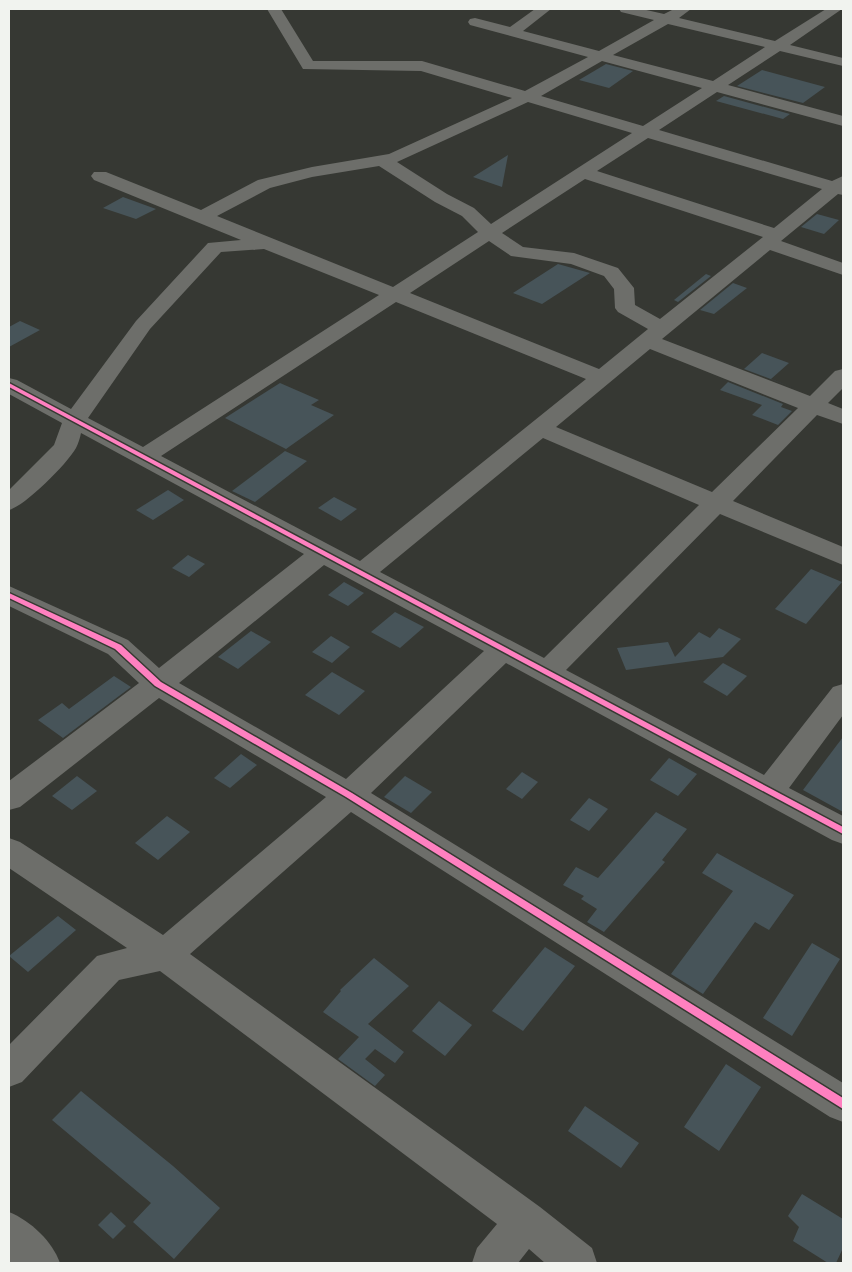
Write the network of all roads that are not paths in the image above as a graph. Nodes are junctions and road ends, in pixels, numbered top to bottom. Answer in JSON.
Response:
{"nodes":[{"id":1,"x":274,"y":9,"type":"edge"},
{"id":2,"x":544,"y":9,"type":"edge"},
{"id":3,"x":626,"y":9,"type":"edge"},
{"id":4,"x":684,"y":9,"type":"edge"},
{"id":5,"x":806,"y":11,"type":"dead end"},
{"id":6,"x":834,"y":14,"type":"edge"},
{"id":7,"x":666,"y":19,"type":"junction"},
{"id":8,"x":475,"y":22,"type":"dead end"},
{"id":9,"x":512,"y":32,"type":"junction"},
{"id":10,"x":778,"y":46,"type":"junction"},
{"id":11,"x":600,"y":56,"type":"junction"},
{"id":12,"x":843,"y":62,"type":"edge"},
{"id":13,"x":715,"y":87,"type":"junction"},
{"id":14,"x":527,"y":97,"type":"junction"},
{"id":15,"x":843,"y":121,"type":"edge"},
{"id":16,"x":645,"y":132,"type":"junction"},
{"id":17,"x":382,"y":160,"type":"junction"},
{"id":18,"x":582,"y":172,"type":"junction"},
{"id":19,"x":100,"y":176,"type":"dead end"},
{"id":20,"x":841,"y":186,"type":"edge"},
{"id":21,"x":202,"y":217,"type":"junction"},
{"id":22,"x":489,"y":233,"type":"junction"},
{"id":23,"x":772,"y":239,"type":"junction"},
{"id":24,"x":267,"y":243,"type":"junction"},
{"id":25,"x":843,"y":269,"type":"edge"},
{"id":26,"x":394,"y":294,"type":"junction"},
{"id":27,"x":655,"y":335,"type":"junction"},
{"id":28,"x":843,"y":376,"type":"edge"},
{"id":29,"x":602,"y":378,"type":"junction"},
{"id":30,"x":9,"y":385,"type":"edge"},
{"id":31,"x":814,"y":406,"type":"junction"},
{"id":32,"x":843,"y":417,"type":"edge"},
{"id":33,"x":75,"y":419,"type":"junction"},
{"id":34,"x":540,"y":428,"type":"junction"},
{"id":35,"x":142,"y":458,"type":"junction"},
{"id":36,"x":9,"y":502,"type":"edge"},
{"id":37,"x":716,"y":503,"type":"junction"},
{"id":38,"x":322,"y":554,"type":"junction"},
{"id":39,"x":843,"y":557,"type":"edge"},
{"id":40,"x":360,"y":574,"type":"junction"},
{"id":41,"x":11,"y":603,"type":"edge"},
{"id":42,"x":503,"y":650,"type":"junction"},
{"id":43,"x":546,"y":673,"type":"junction"},
{"id":44,"x":158,"y":684,"type":"junction"},
{"id":45,"x":843,"y":694,"type":"edge"},
{"id":46,"x":770,"y":791,"type":"junction"},
{"id":47,"x":349,"y":795,"type":"junction"},
{"id":48,"x":9,"y":798,"type":"edge"},
{"id":49,"x":843,"y":831,"type":"edge"},
{"id":50,"x":9,"y":852,"type":"edge"},
{"id":51,"x":165,"y":955,"type":"junction"},
{"id":52,"x":9,"y":1070,"type":"edge"},
{"id":53,"x":843,"y":1104,"type":"edge"},
{"id":54,"x":526,"y":1221,"type":"junction"},
{"id":55,"x":9,"y":1232,"type":"edge"},
{"id":56,"x":40,"y":1263,"type":"edge"},
{"id":57,"x":492,"y":1263,"type":"edge"},
{"id":58,"x":577,"y":1263,"type":"edge"}],
"edges":[{"from":1,"to":14,"type":"street"},
{"from":2,"to":9,"type":"street"},
{"from":3,"to":7,"type":"street"},
{"from":4,"to":7,"type":"street"},
{"from":5,"to":6,"type":"street"},
{"from":6,"to":10,"type":"street"},
{"from":7,"to":10,"type":"street"},
{"from":7,"to":11,"type":"street"},
{"from":8,"to":9,"type":"street"},
{"from":9,"to":11,"type":"street"},
{"from":10,"to":12,"type":"street"},
{"from":10,"to":13,"type":"street"},
{"from":11,"to":13,"type":"street"},
{"from":11,"to":14,"type":"street"},
{"from":13,"to":15,"type":"street"},
{"from":13,"to":16,"type":"street"},
{"from":14,"to":16,"type":"street"},
{"from":14,"to":17,"type":"street"},
{"from":16,"to":18,"type":"street"},
{"from":16,"to":20,"type":"street"},
{"from":17,"to":21,"type":"street"},
{"from":17,"to":22,"type":"street"},
{"from":18,"to":22,"type":"street"},
{"from":18,"to":23,"type":"street"},
{"from":19,"to":21,"type":"street"},
{"from":20,"to":23,"type":"street"},
{"from":21,"to":24,"type":"street"},
{"from":22,"to":26,"type":"street"},
{"from":22,"to":27,"type":"street"},
{"from":23,"to":25,"type":"street"},
{"from":23,"to":27,"type":"street"},
{"from":24,"to":26,"type":"street"},
{"from":24,"to":33,"type":"street"},
{"from":26,"to":29,"type":"street"},
{"from":26,"to":35,"type":"street"},
{"from":27,"to":29,"type":"street"},
{"from":27,"to":31,"type":"street"},
{"from":28,"to":31,"type":"street"},
{"from":29,"to":34,"type":"street"},
{"from":30,"to":33,"type":"street"},
{"from":31,"to":32,"type":"street"},
{"from":31,"to":37,"type":"street"},
{"from":33,"to":35,"type":"street"},
{"from":33,"to":36,"type":"street"},
{"from":34,"to":37,"type":"street"},
{"from":34,"to":40,"type":"street"},
{"from":35,"to":38,"type":"street"},
{"from":37,"to":39,"type":"street"},
{"from":37,"to":43,"type":"street"},
{"from":38,"to":40,"type":"street"},
{"from":38,"to":44,"type":"street"},
{"from":40,"to":42,"type":"street"},
{"from":41,"to":44,"type":"street"},
{"from":42,"to":43,"type":"street"},
{"from":42,"to":47,"type":"street"},
{"from":43,"to":46,"type":"street"},
{"from":44,"to":47,"type":"street"},
{"from":44,"to":48,"type":"street"},
{"from":45,"to":46,"type":"street"},
{"from":46,"to":49,"type":"street"},
{"from":47,"to":51,"type":"street"},
{"from":47,"to":53,"type":"street"},
{"from":50,"to":51,"type":"street"},
{"from":51,"to":52,"type":"street"},
{"from":51,"to":54,"type":"street"},
{"from":54,"to":57,"type":"street"},
{"from":54,"to":58,"type":"street"},
{"from":55,"to":56,"type":"street"}]}
